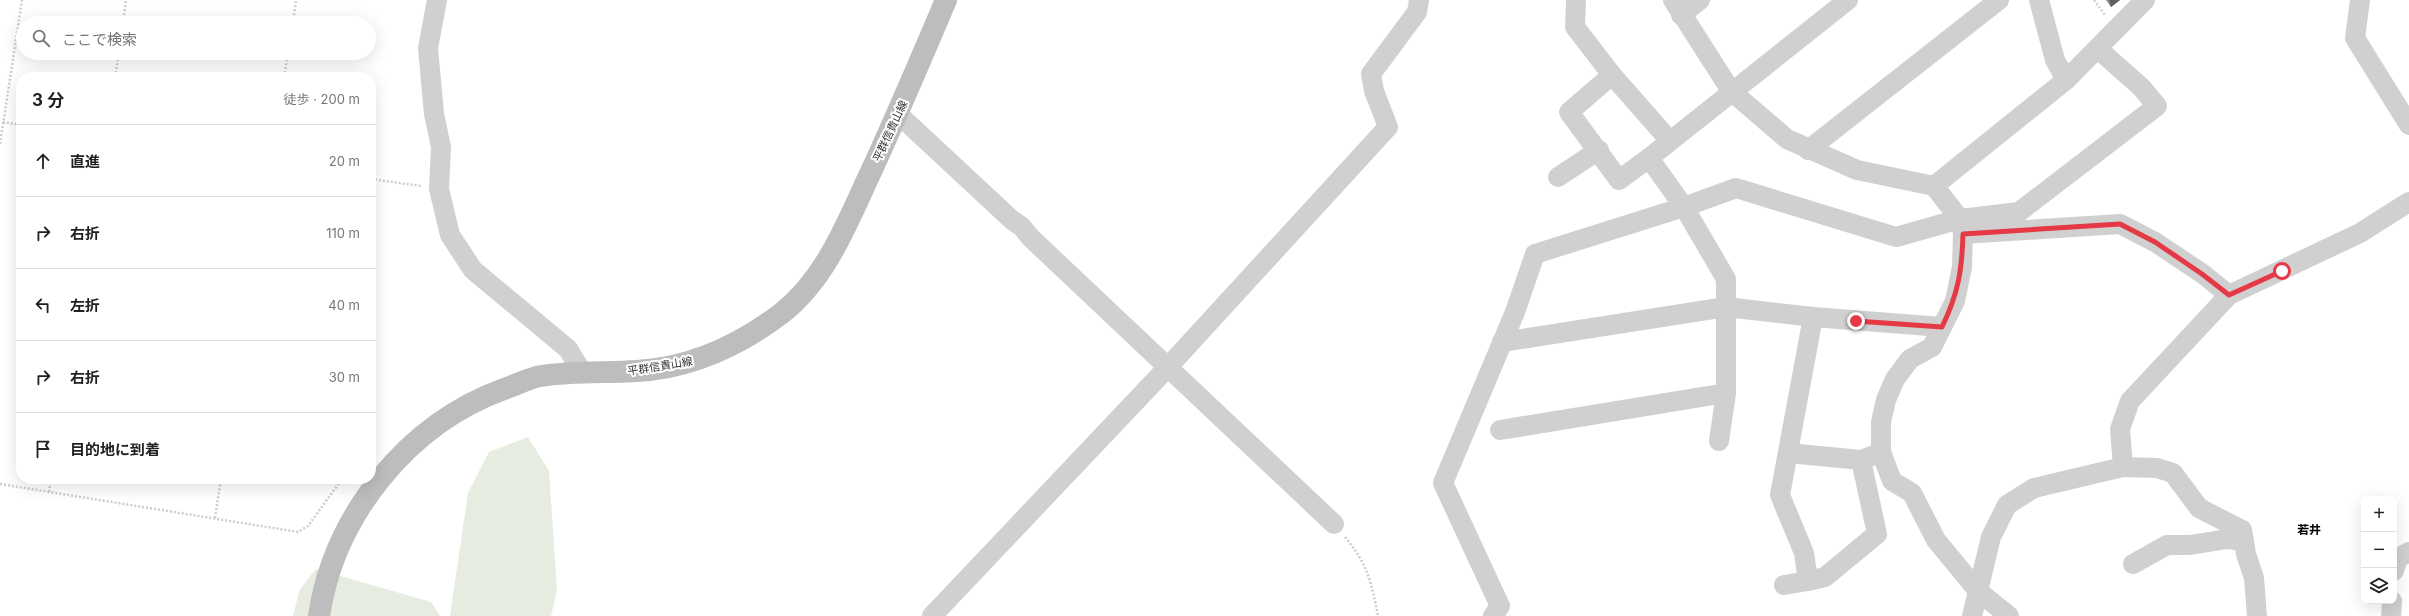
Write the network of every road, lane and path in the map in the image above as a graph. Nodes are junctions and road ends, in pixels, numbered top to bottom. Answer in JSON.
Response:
{"nodes":[{"id":1,"x":22,"y":0,"type":"edge"},
{"id":2,"x":126,"y":0,"type":"edge"},
{"id":3,"x":296,"y":0,"type":"edge"},
{"id":4,"x":437,"y":0,"type":"edge"},
{"id":5,"x":946,"y":0,"type":"edge"},
{"id":6,"x":1419,"y":0,"type":"edge"},
{"id":7,"x":1576,"y":0,"type":"edge"},
{"id":8,"x":1700,"y":0,"type":"edge"},
{"id":9,"x":1848,"y":0,"type":"edge"},
{"id":10,"x":1999,"y":0,"type":"edge"},
{"id":11,"x":2039,"y":0,"type":"edge"},
{"id":12,"x":2145,"y":0,"type":"edge"},
{"id":13,"x":2360,"y":0,"type":"edge"},
{"id":14,"x":1677,"y":7,"type":"edge"},
{"id":15,"x":20,"y":16,"type":"edge"},
{"id":16,"x":124,"y":16,"type":"edge"},
{"id":17,"x":294,"y":16,"type":"edge"},
{"id":18,"x":16,"y":41,"type":"edge"},
{"id":19,"x":2098,"y":49,"type":"junction"},
{"id":20,"x":118,"y":60,"type":"edge"},
{"id":21,"x":287,"y":60,"type":"edge"},
{"id":22,"x":117,"y":72,"type":"edge"},
{"id":23,"x":285,"y":72,"type":"edge"},
{"id":24,"x":1612,"y":75,"type":"junction"},
{"id":25,"x":2066,"y":80,"type":"junction"},
{"id":26,"x":1731,"y":91,"type":"junction"},
{"id":27,"x":898,"y":114,"type":"junction"},
{"id":28,"x":4,"y":122,"type":"junction"},
{"id":29,"x":16,"y":124,"type":"edge"},
{"id":30,"x":2409,"y":126,"type":"edge"},
{"id":31,"x":1670,"y":141,"type":"junction"},
{"id":32,"x":0,"y":144,"type":"edge"},
{"id":33,"x":1599,"y":150,"type":"junction"},
{"id":34,"x":1808,"y":150,"type":"junction"},
{"id":35,"x":1649,"y":158,"type":"junction"},
{"id":36,"x":1558,"y":177,"type":"dead end"},
{"id":37,"x":376,"y":180,"type":"edge"},
{"id":38,"x":1934,"y":186,"type":"junction"},
{"id":39,"x":439,"y":189,"type":"junction"},
{"id":40,"x":2409,"y":202,"type":"edge"},
{"id":41,"x":1684,"y":207,"type":"junction"},
{"id":42,"x":1962,"y":226,"type":"junction"},
{"id":43,"x":2229,"y":295,"type":"junction"},
{"id":44,"x":1726,"y":307,"type":"junction"},
{"id":45,"x":1813,"y":317,"type":"junction"},
{"id":46,"x":1942,"y":327,"type":"junction"},
{"id":47,"x":1502,"y":342,"type":"junction"},
{"id":48,"x":1168,"y":367,"type":"junction"},
{"id":49,"x":582,"y":372,"type":"junction"},
{"id":50,"x":1726,"y":393,"type":"junction"},
{"id":51,"x":1500,"y":430,"type":"dead end"},
{"id":52,"x":1720,"y":441,"type":"dead end"},
{"id":53,"x":1881,"y":452,"type":"junction"},
{"id":54,"x":1788,"y":453,"type":"junction"},
{"id":55,"x":1861,"y":460,"type":"junction"},
{"id":56,"x":2123,"y":468,"type":"junction"},
{"id":57,"x":0,"y":484,"type":"edge"},
{"id":58,"x":50,"y":484,"type":"edge"},
{"id":59,"x":220,"y":484,"type":"edge"},
{"id":60,"x":338,"y":484,"type":"edge"},
{"id":61,"x":49,"y":492,"type":"junction"},
{"id":62,"x":215,"y":518,"type":"junction"},
{"id":63,"x":1334,"y":524,"type":"joint"},
{"id":64,"x":2244,"y":541,"type":"junction"},
{"id":65,"x":2409,"y":552,"type":"edge"},
{"id":66,"x":2133,"y":564,"type":"dead end"},
{"id":67,"x":2395,"y":568,"type":"edge"},
{"id":68,"x":1808,"y":581,"type":"junction"},
{"id":69,"x":1784,"y":585,"type":"dead end"},
{"id":70,"x":1978,"y":591,"type":"junction"},
{"id":71,"x":2392,"y":604,"type":"edge"},
{"id":72,"x":319,"y":616,"type":"edge"},
{"id":73,"x":932,"y":616,"type":"edge"},
{"id":74,"x":1378,"y":616,"type":"edge"},
{"id":75,"x":1493,"y":616,"type":"edge"},
{"id":76,"x":1972,"y":616,"type":"edge"},
{"id":77,"x":2009,"y":616,"type":"edge"},
{"id":78,"x":2257,"y":616,"type":"edge"},
{"id":79,"x":2391,"y":616,"type":"edge"}],
"edges":[{"from":1,"to":15,"type":"path"},
{"from":2,"to":16,"type":"path"},
{"from":3,"to":17,"type":"path"},
{"from":4,"to":39,"type":"street"},
{"from":5,"to":27,"type":"main road","name":"平群信貴山線"},
{"from":6,"to":48,"type":"street"},
{"from":7,"to":24,"type":"street"},
{"from":8,"to":14,"type":"street"},
{"from":9,"to":26,"type":"street"},
{"from":10,"to":34,"type":"street"},
{"from":11,"to":25,"type":"street"},
{"from":12,"to":19,"type":"street"},
{"from":13,"to":30,"type":"street"},
{"from":14,"to":26,"type":"street"},
{"from":18,"to":28,"type":"path"},
{"from":19,"to":25,"type":"street"},
{"from":19,"to":42,"type":"street"},
{"from":20,"to":22,"type":"path"},
{"from":21,"to":23,"type":"path"},
{"from":24,"to":31,"type":"street"},
{"from":24,"to":33,"type":"street"},
{"from":25,"to":38,"type":"street"},
{"from":26,"to":31,"type":"street"},
{"from":26,"to":34,"type":"street"},
{"from":27,"to":48,"type":"street"},
{"from":27,"to":49,"type":"main road","name":"平群信貴山線"},
{"from":28,"to":29,"type":"path"},
{"from":28,"to":32,"type":"path"},
{"from":31,"to":35,"type":"street"},
{"from":33,"to":35,"type":"street"},
{"from":33,"to":36,"type":"street"},
{"from":34,"to":38,"type":"street"},
{"from":35,"to":41,"type":"street"},
{"from":37,"to":39,"type":"path"},
{"from":38,"to":42,"type":"street"},
{"from":39,"to":49,"type":"street"},
{"from":40,"to":43,"type":"street"},
{"from":41,"to":42,"type":"street"},
{"from":41,"to":44,"type":"street"},
{"from":41,"to":47,"type":"street"},
{"from":42,"to":43,"type":"street"},
{"from":42,"to":46,"type":"street"},
{"from":43,"to":56,"type":"street"},
{"from":44,"to":45,"type":"street"},
{"from":44,"to":47,"type":"street"},
{"from":44,"to":50,"type":"street"},
{"from":45,"to":46,"type":"street"},
{"from":45,"to":54,"type":"street"},
{"from":46,"to":53,"type":"street"},
{"from":47,"to":75,"type":"street"},
{"from":48,"to":63,"type":"street"},
{"from":48,"to":73,"type":"street"},
{"from":49,"to":72,"type":"main road","name":"平群信貴山線"},
{"from":50,"to":51,"type":"street"},
{"from":50,"to":52,"type":"street"},
{"from":53,"to":55,"type":"street"},
{"from":53,"to":70,"type":"street"},
{"from":54,"to":55,"type":"street"},
{"from":54,"to":68,"type":"street"},
{"from":55,"to":68,"type":"street"},
{"from":56,"to":64,"type":"street"},
{"from":56,"to":70,"type":"street"},
{"from":57,"to":61,"type":"path"},
{"from":58,"to":61,"type":"path"},
{"from":59,"to":62,"type":"path"},
{"from":60,"to":62,"type":"path"},
{"from":61,"to":62,"type":"path"},
{"from":63,"to":74,"type":"path"},
{"from":64,"to":66,"type":"street"},
{"from":64,"to":78,"type":"street"},
{"from":65,"to":67,"type":"street"},
{"from":68,"to":69,"type":"street"},
{"from":70,"to":76,"type":"street"},
{"from":70,"to":77,"type":"street"},
{"from":71,"to":79,"type":"street"}]}
